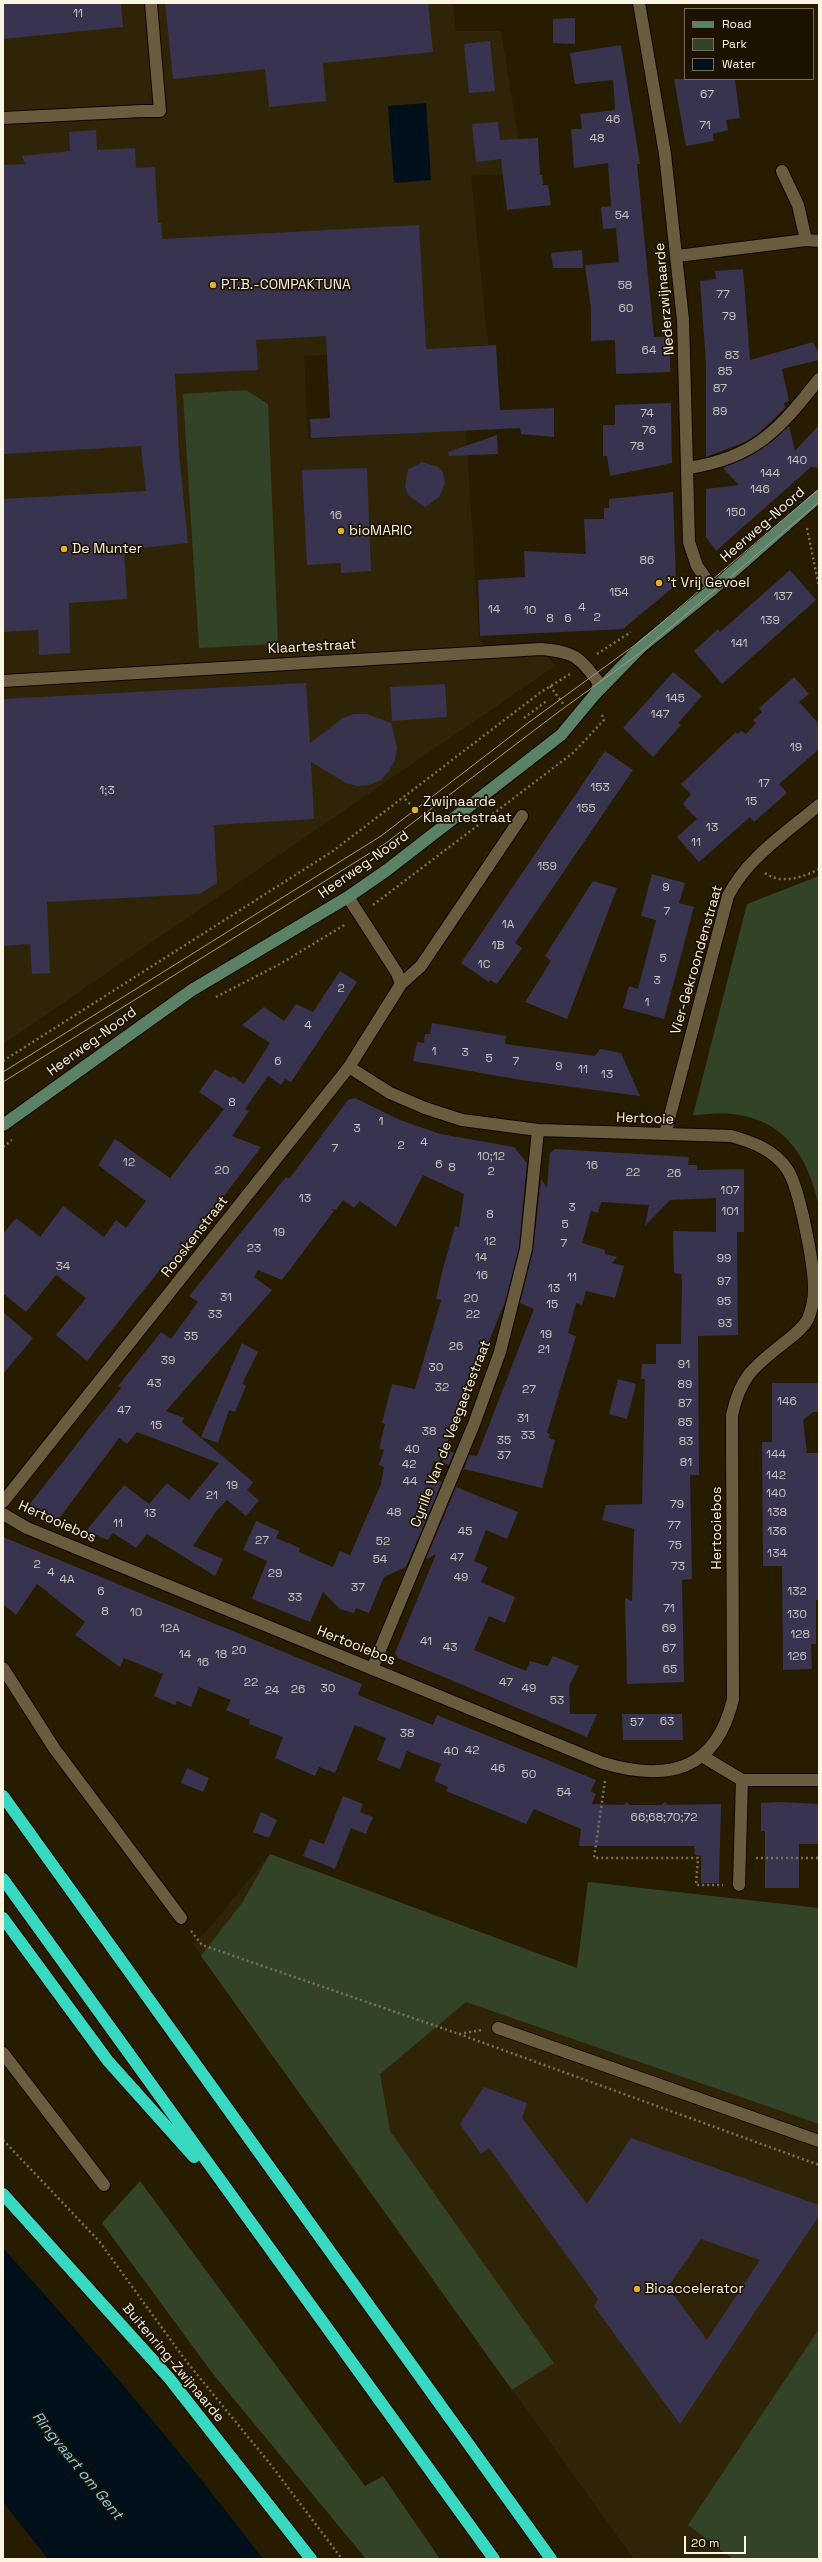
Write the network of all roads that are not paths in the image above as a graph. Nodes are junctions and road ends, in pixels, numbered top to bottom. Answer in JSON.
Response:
{"nodes":[{"id":1,"x":151,"y":3,"type":"edge"},
{"id":2,"x":639,"y":3,"type":"edge"},
{"id":3,"x":3,"y":118,"type":"edge"},
{"id":4,"x":782,"y":171,"type":"dead end"},
{"id":5,"x":806,"y":240,"type":"junction"},
{"id":6,"x":819,"y":241,"type":"edge"},
{"id":7,"x":676,"y":256,"type":"junction"},
{"id":8,"x":819,"y":379,"type":"edge"},
{"id":9,"x":688,"y":468,"type":"junction"},
{"id":10,"x":819,"y":496,"type":"edge"},
{"id":11,"x":713,"y":588,"type":"junction"},
{"id":12,"x":3,"y":681,"type":"edge"},
{"id":13,"x":596,"y":693,"type":"junction"},
{"id":14,"x":819,"y":805,"type":"edge"},
{"id":15,"x":522,"y":816,"type":"dead end"},
{"id":16,"x":348,"y":897,"type":"junction"},
{"id":17,"x":401,"y":984,"type":"junction"},
{"id":18,"x":349,"y":1067,"type":"junction"},
{"id":19,"x":3,"y":1125,"type":"edge"},
{"id":20,"x":538,"y":1130,"type":"junction"},
{"id":21,"x":665,"y":1134,"type":"junction"},
{"id":22,"x":807,"y":1320,"type":"joint"},
{"id":23,"x":3,"y":1502,"type":"edge"},
{"id":24,"x":3,"y":1514,"type":"edge"},
{"id":25,"x":3,"y":1668,"type":"edge"},
{"id":26,"x":372,"y":1669,"type":"junction"},
{"id":27,"x":702,"y":1756,"type":"junction"},
{"id":28,"x":742,"y":1780,"type":"junction"},
{"id":29,"x":819,"y":1780,"type":"edge"},
{"id":30,"x":3,"y":1796,"type":"edge"},
{"id":31,"x":3,"y":1879,"type":"edge"},
{"id":32,"x":739,"y":1885,"type":"road end"},
{"id":33,"x":3,"y":1918,"type":"edge"},
{"id":34,"x":181,"y":1918,"type":"road end"},
{"id":35,"x":498,"y":2028,"type":"road end"},
{"id":36,"x":3,"y":2053,"type":"edge"},
{"id":37,"x":819,"y":2141,"type":"edge"},
{"id":38,"x":104,"y":2185,"type":"dead end"},
{"id":39,"x":3,"y":2194,"type":"edge"},
{"id":40,"x":236,"y":2204,"type":"junction"},
{"id":41,"x":310,"y":2559,"type":"edge"},
{"id":42,"x":494,"y":2559,"type":"edge"},
{"id":43,"x":552,"y":2559,"type":"edge"}],
"edges":[{"from":1,"to":3,"type":"street"},
{"from":2,"to":7,"type":"street","name":"Nederzwijnaarde"},
{"from":4,"to":5,"type":"street"},
{"from":5,"to":6,"type":"street"},
{"from":5,"to":7,"type":"street"},
{"from":7,"to":9,"type":"street","name":"Nederzwijnaarde"},
{"from":8,"to":9,"type":"street"},
{"from":9,"to":11,"type":"street","name":"Nederzwijnaarde"},
{"from":10,"to":11,"type":"street","name":"Heerweg-Noord"},
{"from":11,"to":13,"type":"street","name":"Heerweg-Noord"},
{"from":12,"to":13,"type":"street","name":"Klaartestraat"},
{"from":13,"to":16,"type":"street","name":"Heerweg-Noord"},
{"from":14,"to":21,"type":"street","name":"Vier-Gekroondenstraat"},
{"from":15,"to":17,"type":"street","name":"Rooskenstraat"},
{"from":16,"to":17,"type":"street"},
{"from":16,"to":19,"type":"street","name":"Heerweg-Noord"},
{"from":17,"to":18,"type":"street","name":"Rooskenstraat"},
{"from":18,"to":20,"type":"street","name":"Hertooie"},
{"from":18,"to":23,"type":"street","name":"Rooskenstraat"},
{"from":20,"to":21,"type":"street","name":"Hertooie"},
{"from":20,"to":26,"type":"street","name":"Cyrille Van de Veegaetestraat"},
{"from":21,"to":22,"type":"street","name":"Hertooie"},
{"from":22,"to":27,"type":"street","name":"Hertooiebos"},
{"from":24,"to":26,"type":"street","name":"Hertooiebos"},
{"from":25,"to":34,"type":"street"},
{"from":26,"to":27,"type":"street","name":"Hertooiebos"},
{"from":27,"to":28,"type":"street"},
{"from":28,"to":29,"type":"street"},
{"from":28,"to":32,"type":"street"},
{"from":30,"to":43,"type":"highway"},
{"from":31,"to":40,"type":"highway"},
{"from":33,"to":40,"type":"highway"},
{"from":35,"to":37,"type":"street"},
{"from":36,"to":38,"type":"street"},
{"from":39,"to":41,"type":"highway","name":"Buitenring-Zwijnaarde"},
{"from":40,"to":42,"type":"highway"}]}
